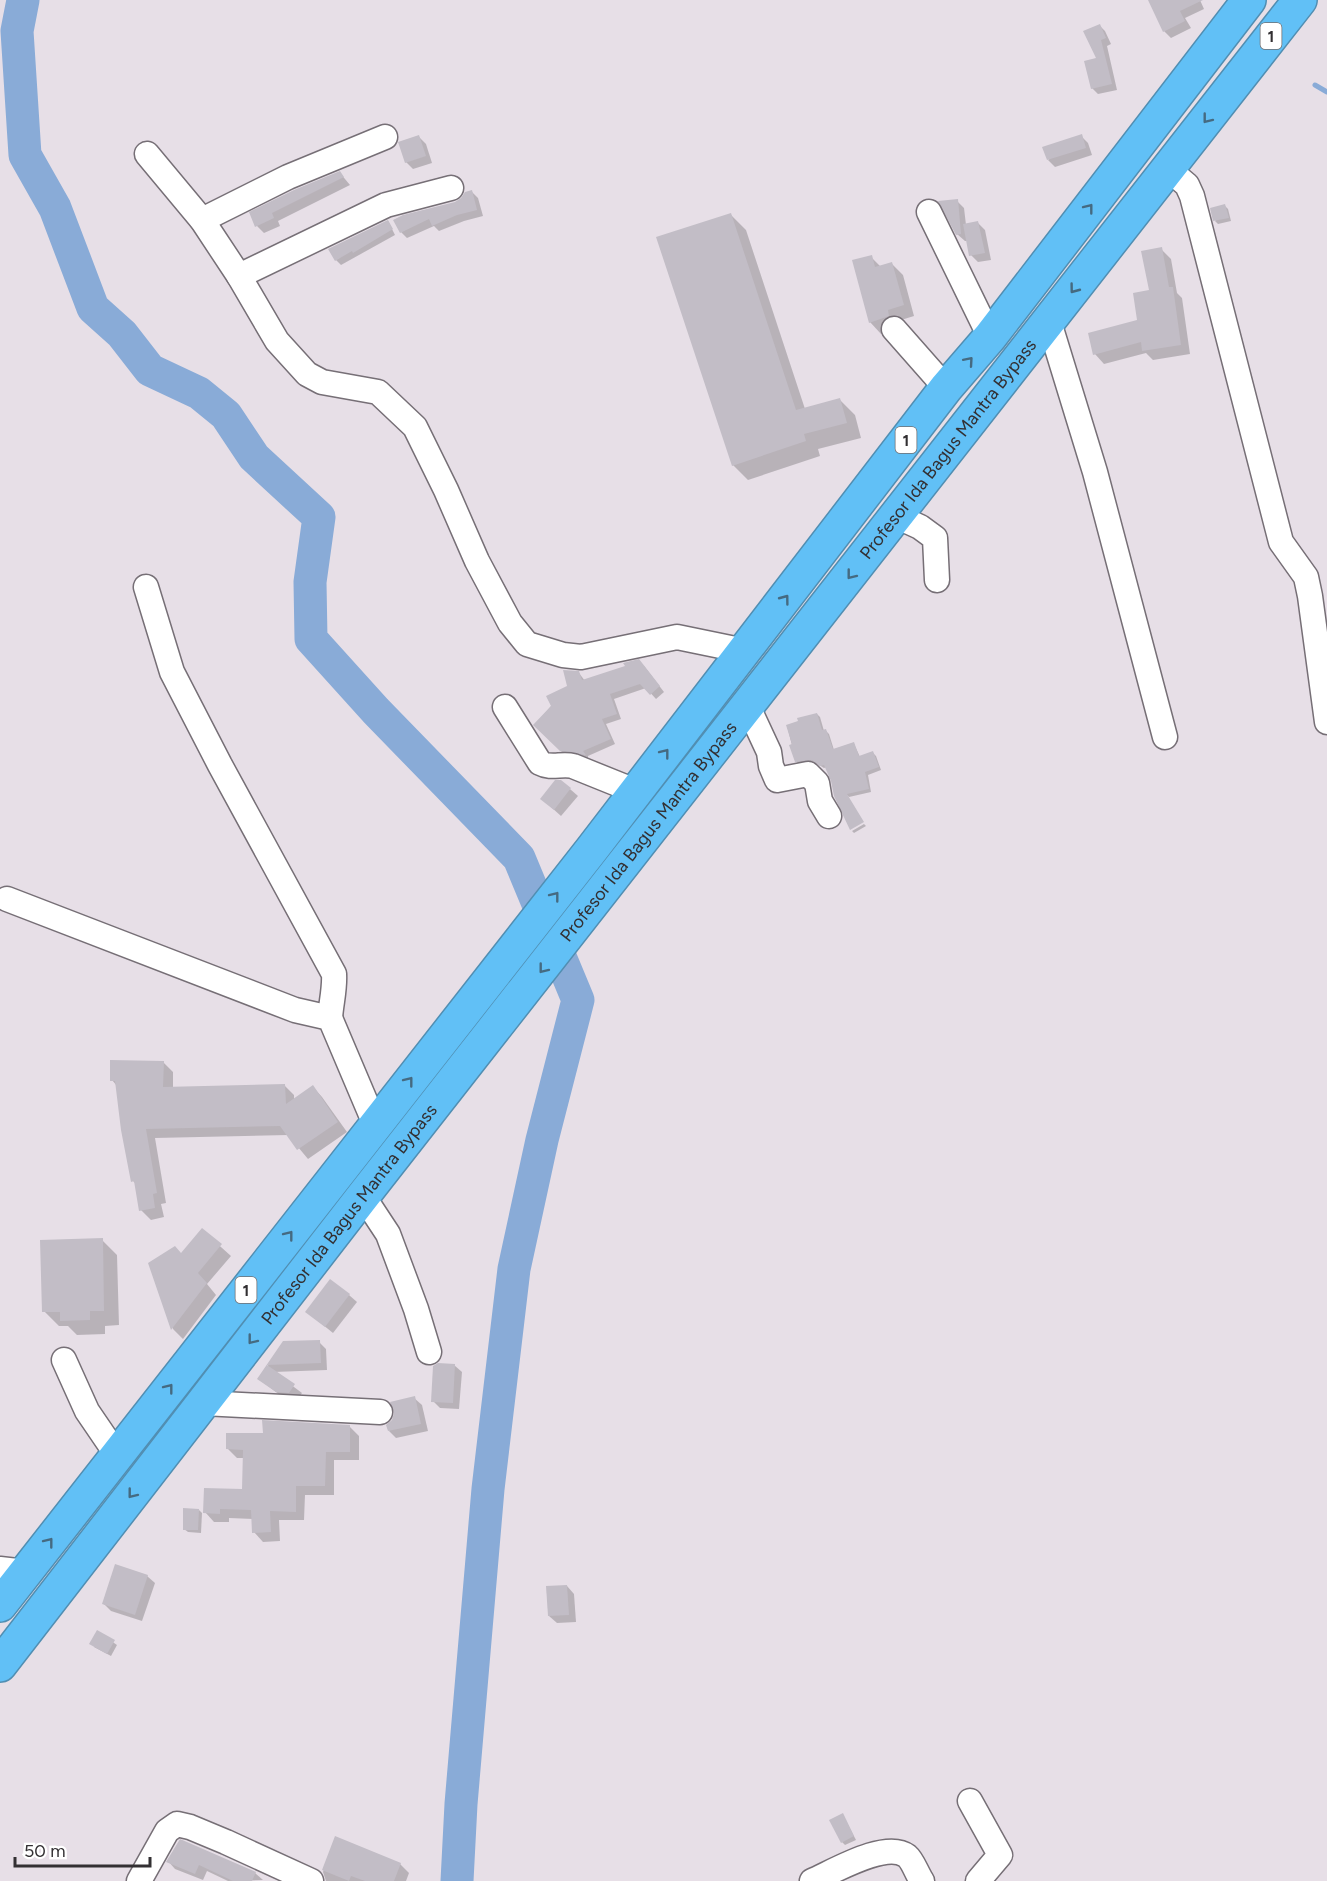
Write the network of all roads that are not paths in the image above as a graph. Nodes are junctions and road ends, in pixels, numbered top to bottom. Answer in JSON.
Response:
{"nodes":[{"id":1,"x":1249,"y":0,"type":"edge"},
{"id":2,"x":1300,"y":0,"type":"edge"},
{"id":3,"x":385,"y":137,"type":"dead end"},
{"id":4,"x":147,"y":154,"type":"dead end"},
{"id":5,"x":1168,"y":169,"type":"junction"},
{"id":6,"x":451,"y":188,"type":"dead end"},
{"id":7,"x":929,"y":212,"type":"dead end"},
{"id":8,"x":202,"y":220,"type":"junction"},
{"id":9,"x":239,"y":276,"type":"junction"},
{"id":10,"x":1049,"y":322,"type":"junction"},
{"id":11,"x":894,"y":329,"type":"dead end"},
{"id":12,"x":990,"y":336,"type":"junction"},
{"id":13,"x":946,"y":388,"type":"junction"},
{"id":14,"x":896,"y":516,"type":"junction"},
{"id":15,"x":937,"y":580,"type":"dead end"},
{"id":16,"x":146,"y":587,"type":"dead end"},
{"id":17,"x":745,"y":651,"type":"junction"},
{"id":18,"x":505,"y":707,"type":"dead end"},
{"id":19,"x":748,"y":707,"type":"junction"},
{"id":20,"x":1327,"y":722,"type":"edge"},
{"id":21,"x":1165,"y":737,"type":"dead end"},
{"id":22,"x":635,"y":791,"type":"junction"},
{"id":23,"x":829,"y":816,"type":"dead end"},
{"id":24,"x":7,"y":899,"type":"dead end"},
{"id":25,"x":330,"y":1018,"type":"junction"},
{"id":26,"x":375,"y":1124,"type":"junction"},
{"id":27,"x":363,"y":1197,"type":"junction"},
{"id":28,"x":429,"y":1352,"type":"dead end"},
{"id":29,"x":64,"y":1360,"type":"dead end"},
{"id":30,"x":203,"y":1403,"type":"junction"},
{"id":31,"x":380,"y":1412,"type":"dead end"},
{"id":32,"x":117,"y":1455,"type":"junction"},
{"id":33,"x":13,"y":1570,"type":"edge"},
{"id":34,"x":0,"y":1605,"type":"edge"},
{"id":35,"x":0,"y":1665,"type":"edge"},
{"id":36,"x":970,"y":1801,"type":"dead end"},
{"id":37,"x":139,"y":1881,"type":"edge"},
{"id":38,"x":311,"y":1881,"type":"edge"},
{"id":39,"x":812,"y":1881,"type":"edge"},
{"id":40,"x":922,"y":1881,"type":"edge"},
{"id":41,"x":978,"y":1881,"type":"edge"}],
"edges":[{"from":12,"to":1,"type":"highway","name":"Profesor Ida Bagus Mantra Bypass","number":"1","one_way":true},
{"from":2,"to":5,"type":"highway","name":"Profesor Ida Bagus Mantra Bypass","number":"1","one_way":true},
{"from":3,"to":8,"type":"street"},
{"from":4,"to":8,"type":"street"},
{"from":5,"to":10,"type":"highway","name":"Profesor Ida Bagus Mantra Bypass","number":"1","one_way":true},
{"from":5,"to":20,"type":"street"},
{"from":6,"to":9,"type":"street"},
{"from":7,"to":12,"type":"street"},
{"from":8,"to":9,"type":"street"},
{"from":9,"to":17,"type":"street"},
{"from":10,"to":14,"type":"highway","name":"Profesor Ida Bagus Mantra Bypass","number":"1"},
{"from":10,"to":21,"type":"street"},
{"from":11,"to":13,"type":"street"},
{"from":13,"to":12,"type":"highway","name":"Profesor Ida Bagus Mantra Bypass","number":"1","one_way":true},
{"from":17,"to":13,"type":"highway","name":"Profesor Ida Bagus Mantra Bypass","number":"1","one_way":true},
{"from":14,"to":15,"type":"street"},
{"from":14,"to":19,"type":"highway","name":"Profesor Ida Bagus Mantra Bypass","number":"1","one_way":true},
{"from":16,"to":25,"type":"street"},
{"from":22,"to":17,"type":"highway","name":"Profesor Ida Bagus Mantra Bypass","number":"1","one_way":true},
{"from":18,"to":22,"type":"street"},
{"from":19,"to":23,"type":"street"},
{"from":19,"to":27,"type":"highway","name":"Profesor Ida Bagus Mantra Bypass","number":"1","one_way":true},
{"from":26,"to":22,"type":"highway","name":"Profesor Ida Bagus Mantra Bypass","number":"1","one_way":true},
{"from":24,"to":25,"type":"street"},
{"from":25,"to":26,"type":"street"},
{"from":32,"to":26,"type":"highway","name":"Profesor Ida Bagus Mantra Bypass","number":"1","one_way":true},
{"from":27,"to":28,"type":"street"},
{"from":27,"to":30,"type":"highway","name":"Profesor Ida Bagus Mantra Bypass","number":"1","one_way":true},
{"from":29,"to":32,"type":"street"},
{"from":30,"to":31,"type":"street"},
{"from":30,"to":35,"type":"highway","name":"Profesor Ida Bagus Mantra Bypass","number":"1","one_way":true},
{"from":33,"to":32,"type":"highway","name":"Profesor Ida Bagus Mantra Bypass","number":"1","one_way":true},
{"from":33,"to":34,"type":"highway","name":"Profesor Ida Bagus Mantra Bypass","number":"1"},
{"from":36,"to":41,"type":"street"},
{"from":37,"to":38,"type":"street"},
{"from":39,"to":40,"type":"street"}]}
